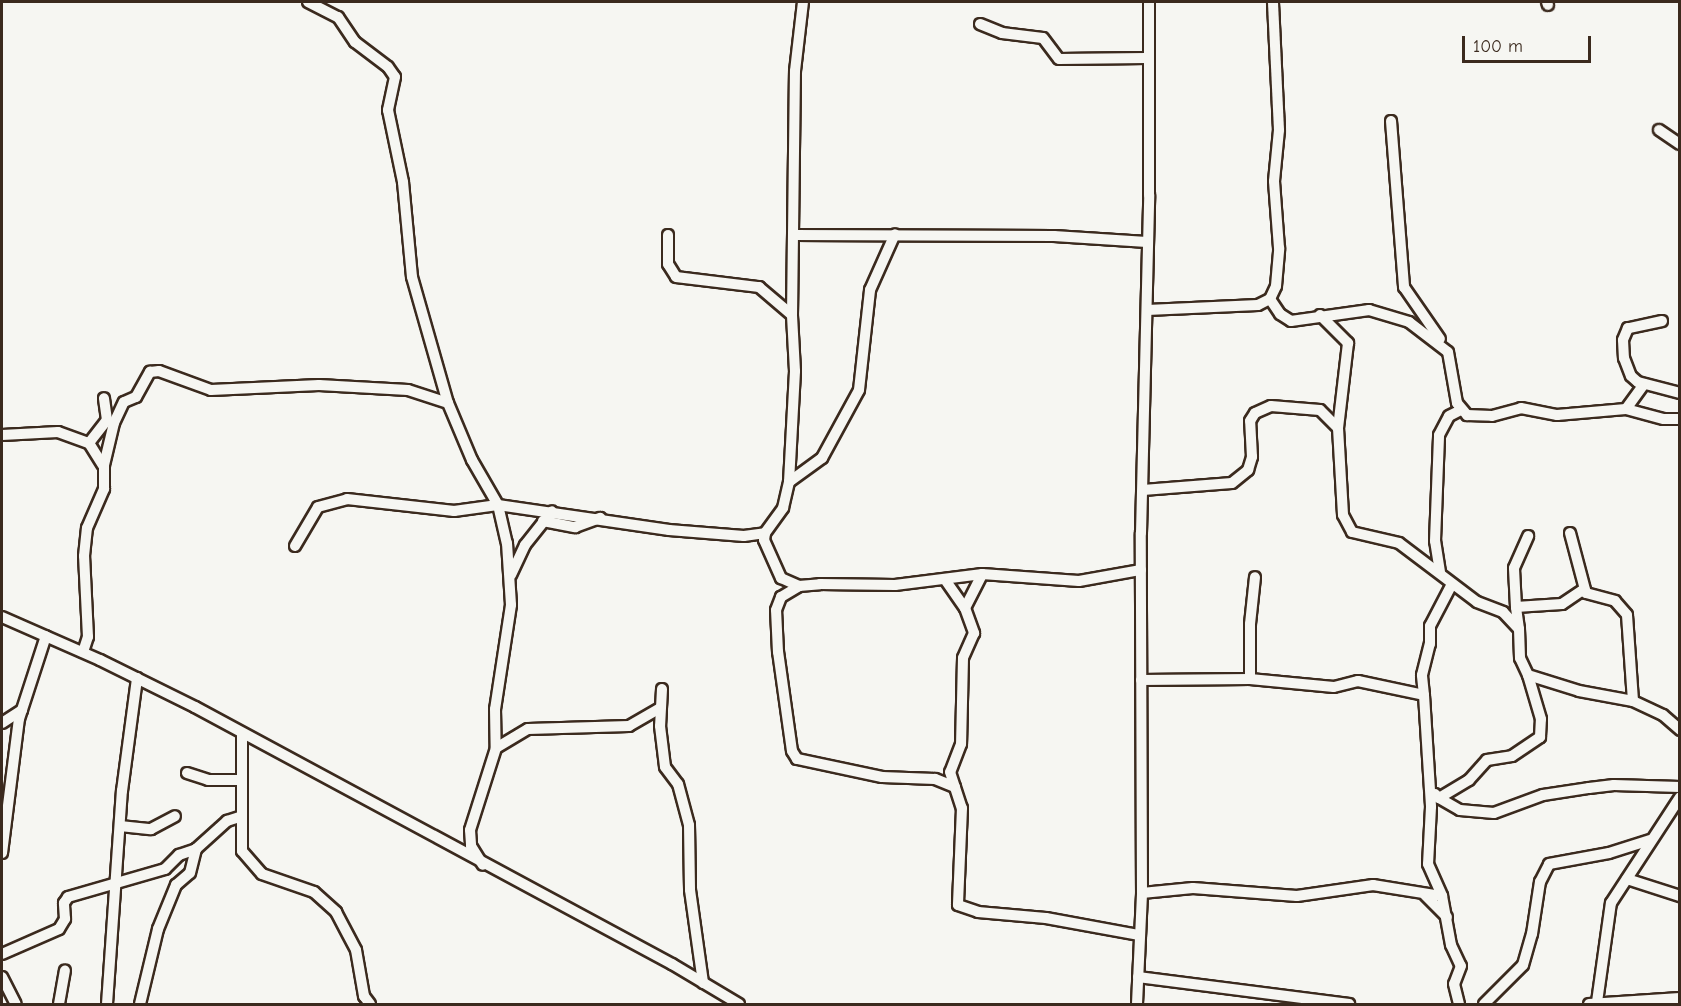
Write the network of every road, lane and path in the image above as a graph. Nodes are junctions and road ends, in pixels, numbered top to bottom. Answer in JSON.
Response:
{"nodes":[{"id":1,"x":308,"y":2,"type":"edge"},
{"id":2,"x":803,"y":2,"type":"edge"},
{"id":3,"x":1149,"y":2,"type":"edge"},
{"id":4,"x":1273,"y":2,"type":"edge"},
{"id":5,"x":980,"y":24,"type":"dead end"},
{"id":6,"x":1146,"y":58,"type":"junction"},
{"id":7,"x":1391,"y":121,"type":"dead end"},
{"id":8,"x":1659,"y":130,"type":"dead end"},
{"id":9,"x":1680,"y":144,"type":"edge"},
{"id":10,"x":895,"y":234,"type":"junction"},
{"id":11,"x":668,"y":235,"type":"dead end"},
{"id":12,"x":794,"y":235,"type":"junction"},
{"id":13,"x":1147,"y":242,"type":"junction"},
{"id":14,"x":1270,"y":298,"type":"junction"},
{"id":15,"x":1147,"y":310,"type":"junction"},
{"id":16,"x":792,"y":315,"type":"junction"},
{"id":17,"x":1320,"y":315,"type":"junction"},
{"id":18,"x":1662,"y":321,"type":"dead end"},
{"id":19,"x":1443,"y":345,"type":"junction"},
{"id":20,"x":1644,"y":384,"type":"junction"},
{"id":21,"x":1668,"y":388,"type":"junction"},
{"id":22,"x":1680,"y":393,"type":"edge"},
{"id":23,"x":104,"y":398,"type":"dead end"},
{"id":24,"x":1680,"y":401,"type":"edge"},
{"id":25,"x":448,"y":403,"type":"junction"},
{"id":26,"x":1626,"y":409,"type":"junction"},
{"id":27,"x":1461,"y":410,"type":"junction"},
{"id":28,"x":1680,"y":418,"type":"edge"},
{"id":29,"x":1338,"y":428,"type":"junction"},
{"id":30,"x":2,"y":435,"type":"edge"},
{"id":31,"x":88,"y":443,"type":"junction"},
{"id":32,"x":104,"y":465,"type":"junction"},
{"id":33,"x":789,"y":482,"type":"junction"},
{"id":34,"x":1143,"y":490,"type":"junction"},
{"id":35,"x":498,"y":505,"type":"junction"},
{"id":36,"x":552,"y":511,"type":"junction"},
{"id":37,"x":600,"y":518,"type":"junction"},
{"id":38,"x":543,"y":521,"type":"junction"},
{"id":39,"x":765,"y":533,"type":"junction"},
{"id":40,"x":1570,"y":533,"type":"dead end"},
{"id":41,"x":1528,"y":537,"type":"dead end"},
{"id":42,"x":295,"y":546,"type":"dead end"},
{"id":43,"x":1141,"y":570,"type":"junction"},
{"id":44,"x":1440,"y":572,"type":"junction"},
{"id":45,"x":982,"y":574,"type":"junction"},
{"id":46,"x":1255,"y":577,"type":"dead end"},
{"id":47,"x":510,"y":578,"type":"junction"},
{"id":48,"x":946,"y":580,"type":"junction"},
{"id":49,"x":1452,"y":584,"type":"junction"},
{"id":50,"x":799,"y":586,"type":"junction"},
{"id":51,"x":1584,"y":589,"type":"junction"},
{"id":52,"x":1516,"y":607,"type":"junction"},
{"id":53,"x":964,"y":608,"type":"junction"},
{"id":54,"x":2,"y":617,"type":"edge"},
{"id":55,"x":1519,"y":629,"type":"junction"},
{"id":56,"x":46,"y":636,"type":"junction"},
{"id":57,"x":83,"y":652,"type":"junction"},
{"id":58,"x":1528,"y":675,"type":"junction"},
{"id":59,"x":137,"y":678,"type":"junction"},
{"id":60,"x":1250,"y":679,"type":"junction"},
{"id":61,"x":1141,"y":680,"type":"junction"},
{"id":62,"x":662,"y":689,"type":"dead end"},
{"id":63,"x":1424,"y":695,"type":"junction"},
{"id":64,"x":1633,"y":701,"type":"junction"},
{"id":65,"x":660,"y":708,"type":"junction"},
{"id":66,"x":22,"y":710,"type":"junction"},
{"id":67,"x":2,"y":723,"type":"edge"},
{"id":68,"x":1680,"y":730,"type":"edge"},
{"id":69,"x":242,"y":735,"type":"junction"},
{"id":70,"x":496,"y":747,"type":"junction"},
{"id":71,"x":187,"y":773,"type":"dead end"},
{"id":72,"x":239,"y":780,"type":"junction"},
{"id":73,"x":955,"y":787,"type":"junction"},
{"id":74,"x":1680,"y":787,"type":"edge"},
{"id":75,"x":1435,"y":795,"type":"junction"},
{"id":76,"x":1680,"y":797,"type":"edge"},
{"id":77,"x":175,"y":816,"type":"dead end"},
{"id":78,"x":4,"y":817,"type":"edge"},
{"id":79,"x":239,"y":817,"type":"junction"},
{"id":80,"x":120,"y":826,"type":"junction"},
{"id":81,"x":1650,"y":840,"type":"junction"},
{"id":82,"x":196,"y":849,"type":"junction"},
{"id":83,"x":2,"y":853,"type":"edge"},
{"id":84,"x":483,"y":865,"type":"junction"},
{"id":85,"x":1627,"y":879,"type":"junction"},
{"id":86,"x":116,"y":882,"type":"junction"},
{"id":87,"x":1142,"y":893,"type":"junction"},
{"id":88,"x":1425,"y":895,"type":"junction"},
{"id":89,"x":1442,"y":896,"type":"junction"},
{"id":90,"x":1680,"y":896,"type":"edge"},
{"id":91,"x":1447,"y":917,"type":"junction"},
{"id":92,"x":1139,"y":935,"type":"junction"},
{"id":93,"x":2,"y":954,"type":"edge"},
{"id":94,"x":65,"y":971,"type":"dead end"},
{"id":95,"x":2,"y":977,"type":"edge"},
{"id":96,"x":1138,"y":977,"type":"junction"},
{"id":97,"x":703,"y":983,"type":"junction"},
{"id":98,"x":1680,"y":998,"type":"edge"},
{"id":99,"x":1593,"y":1003,"type":"edge"},
{"id":100,"x":16,"y":1005,"type":"edge"},
{"id":101,"x":59,"y":1005,"type":"edge"},
{"id":102,"x":107,"y":1005,"type":"edge"},
{"id":103,"x":140,"y":1005,"type":"edge"},
{"id":104,"x":370,"y":1005,"type":"edge"},
{"id":105,"x":740,"y":1005,"type":"edge"},
{"id":106,"x":1137,"y":1005,"type":"edge"},
{"id":107,"x":1349,"y":1005,"type":"edge"},
{"id":108,"x":1459,"y":1005,"type":"edge"},
{"id":109,"x":1484,"y":1005,"type":"edge"}],
"edges":[{"from":1,"to":25,"type":"street"},
{"from":2,"to":12,"type":"street"},
{"from":3,"to":6,"type":"street"},
{"from":4,"to":14,"type":"street"},
{"from":5,"to":6,"type":"street"},
{"from":6,"to":13,"type":"street"},
{"from":7,"to":19,"type":"street"},
{"from":8,"to":9,"type":"street"},
{"from":10,"to":12,"type":"street"},
{"from":10,"to":13,"type":"street"},
{"from":10,"to":33,"type":"street"},
{"from":11,"to":16,"type":"street"},
{"from":12,"to":16,"type":"street"},
{"from":13,"to":15,"type":"street"},
{"from":14,"to":15,"type":"street"},
{"from":14,"to":17,"type":"street"},
{"from":15,"to":34,"type":"street"},
{"from":16,"to":33,"type":"street"},
{"from":17,"to":19,"type":"street"},
{"from":17,"to":29,"type":"street"},
{"from":18,"to":20,"type":"street"},
{"from":19,"to":27,"type":"street"},
{"from":20,"to":21,"type":"street"},
{"from":20,"to":26,"type":"street"},
{"from":21,"to":22,"type":"street"},
{"from":21,"to":24,"type":"street"},
{"from":23,"to":31,"type":"street"},
{"from":25,"to":32,"type":"street"},
{"from":25,"to":35,"type":"street"},
{"from":26,"to":27,"type":"street"},
{"from":26,"to":28,"type":"street"},
{"from":27,"to":44,"type":"street"},
{"from":29,"to":34,"type":"street"},
{"from":29,"to":44,"type":"street"},
{"from":30,"to":31,"type":"street"},
{"from":31,"to":32,"type":"street"},
{"from":32,"to":57,"type":"street"},
{"from":33,"to":39,"type":"street"},
{"from":34,"to":43,"type":"street"},
{"from":35,"to":36,"type":"street"},
{"from":35,"to":42,"type":"street"},
{"from":35,"to":47,"type":"street"},
{"from":36,"to":37,"type":"street"},
{"from":36,"to":38,"type":"street"},
{"from":37,"to":38,"type":"street"},
{"from":37,"to":39,"type":"street"},
{"from":38,"to":47,"type":"street"},
{"from":39,"to":50,"type":"street"},
{"from":40,"to":51,"type":"street"},
{"from":41,"to":52,"type":"street"},
{"from":43,"to":45,"type":"street"},
{"from":43,"to":61,"type":"street"},
{"from":44,"to":49,"type":"street"},
{"from":45,"to":48,"type":"street"},
{"from":45,"to":53,"type":"street"},
{"from":46,"to":60,"type":"street"},
{"from":47,"to":70,"type":"street"},
{"from":48,"to":50,"type":"street"},
{"from":48,"to":53,"type":"street"},
{"from":49,"to":55,"type":"street"},
{"from":49,"to":63,"type":"street"},
{"from":50,"to":73,"type":"street"},
{"from":51,"to":52,"type":"street"},
{"from":51,"to":64,"type":"street"},
{"from":52,"to":55,"type":"street"},
{"from":53,"to":73,"type":"street"},
{"from":54,"to":56,"type":"street"},
{"from":55,"to":58,"type":"street"},
{"from":56,"to":57,"type":"street"},
{"from":56,"to":66,"type":"street"},
{"from":57,"to":59,"type":"street"},
{"from":58,"to":64,"type":"street"},
{"from":58,"to":75,"type":"street"},
{"from":59,"to":69,"type":"street"},
{"from":59,"to":80,"type":"street"},
{"from":60,"to":61,"type":"street"},
{"from":60,"to":63,"type":"street"},
{"from":61,"to":87,"type":"street"},
{"from":62,"to":65,"type":"street"},
{"from":63,"to":75,"type":"street"},
{"from":64,"to":68,"type":"street"},
{"from":65,"to":70,"type":"street"},
{"from":65,"to":97,"type":"street"},
{"from":66,"to":67,"type":"street"},
{"from":66,"to":78,"type":"street"},
{"from":69,"to":72,"type":"street"},
{"from":69,"to":84,"type":"street"},
{"from":70,"to":84,"type":"street"},
{"from":71,"to":72,"type":"street"},
{"from":72,"to":79,"type":"street"},
{"from":73,"to":92,"type":"street"},
{"from":74,"to":75,"type":"street"},
{"from":75,"to":89,"type":"street"},
{"from":76,"to":81,"type":"street"},
{"from":77,"to":80,"type":"street"},
{"from":78,"to":83,"type":"street"},
{"from":79,"to":82,"type":"street"},
{"from":79,"to":104,"type":"street"},
{"from":80,"to":86,"type":"street"},
{"from":81,"to":85,"type":"street"},
{"from":81,"to":109,"type":"street"},
{"from":82,"to":86,"type":"street"},
{"from":82,"to":103,"type":"street"},
{"from":84,"to":97,"type":"street"},
{"from":85,"to":90,"type":"street"},
{"from":85,"to":99,"type":"street"},
{"from":86,"to":93,"type":"street"},
{"from":86,"to":102,"type":"street"},
{"from":87,"to":88,"type":"street"},
{"from":87,"to":92,"type":"street"},
{"from":88,"to":89,"type":"street"},
{"from":88,"to":91,"type":"street"},
{"from":89,"to":91,"type":"street"},
{"from":91,"to":108,"type":"street"},
{"from":92,"to":96,"type":"street"},
{"from":94,"to":101,"type":"street"},
{"from":95,"to":100,"type":"street"},
{"from":96,"to":106,"type":"street"},
{"from":96,"to":107,"type":"street"},
{"from":97,"to":105,"type":"street"},
{"from":98,"to":99,"type":"street"}]}
